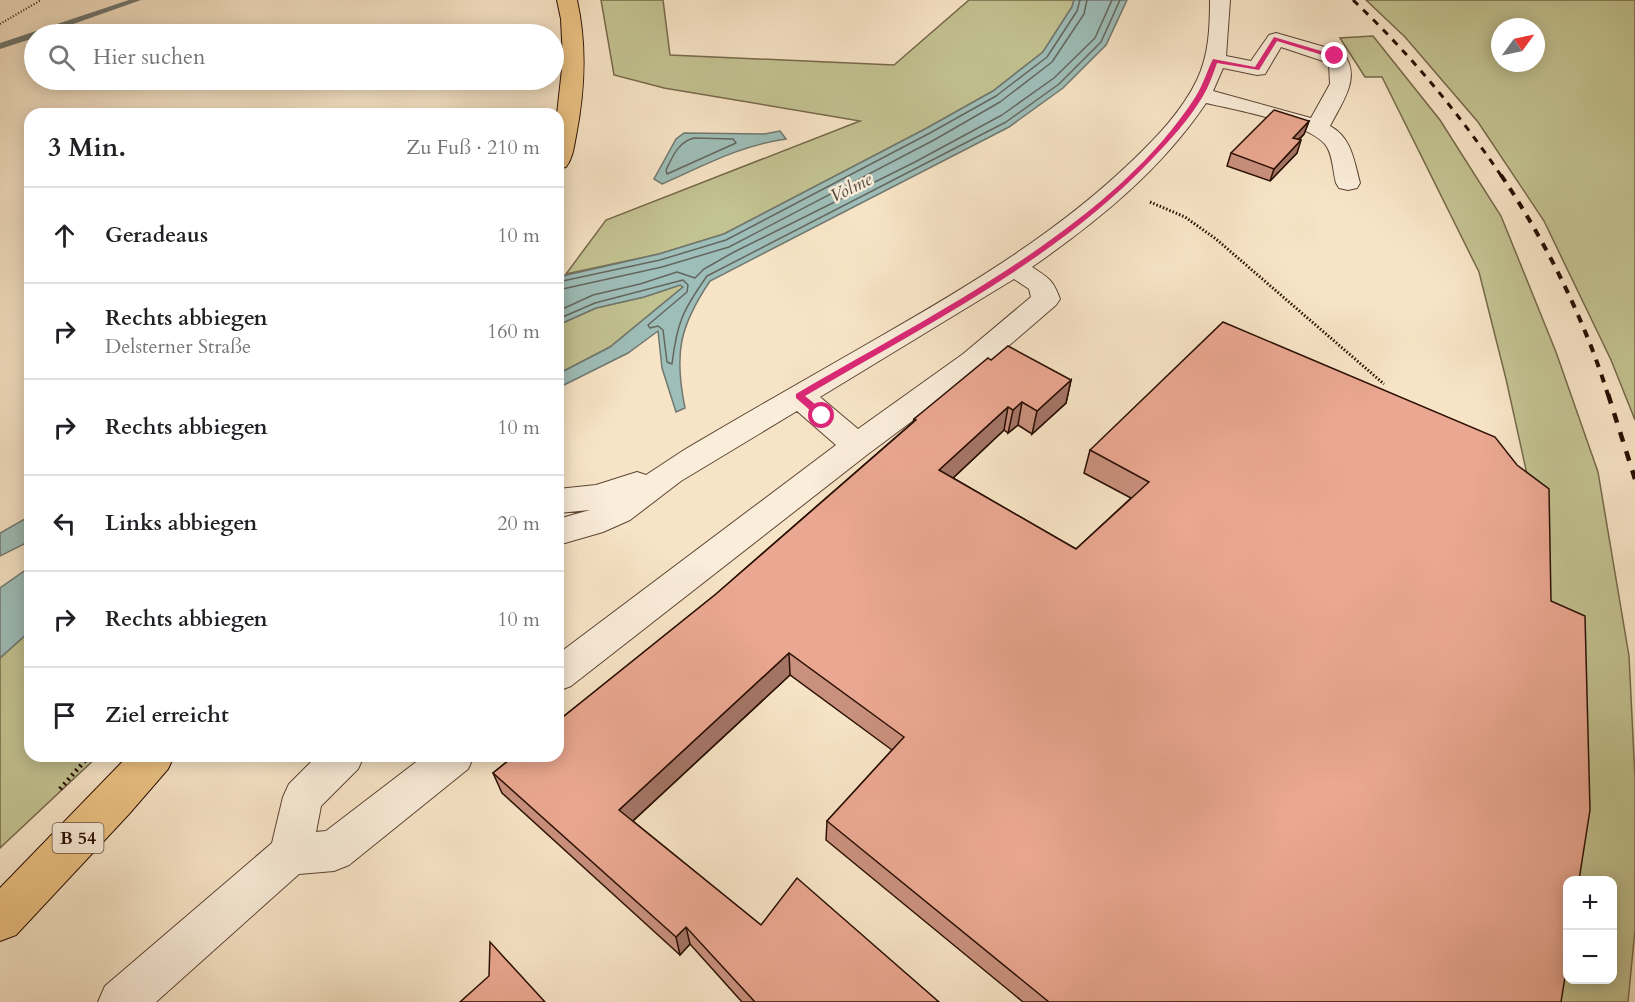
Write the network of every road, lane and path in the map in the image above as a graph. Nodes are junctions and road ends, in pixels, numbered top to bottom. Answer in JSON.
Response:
{"nodes":[{"id":1,"x":41,"y":0,"type":"edge"},
{"id":2,"x":567,"y":0,"type":"edge"},
{"id":3,"x":1220,"y":0,"type":"edge"},
{"id":4,"x":0,"y":24,"type":"edge"},
{"id":5,"x":1215,"y":60,"type":"junction"},
{"id":6,"x":1200,"y":95,"type":"junction"},
{"id":7,"x":1317,"y":128,"type":"junction"},
{"id":8,"x":564,"y":142,"type":"edge"},
{"id":9,"x":1348,"y":183,"type":"dead end"},
{"id":10,"x":1141,"y":199,"type":"dead end"},
{"id":11,"x":1015,"y":268,"type":"junction"},
{"id":12,"x":1384,"y":384,"type":"dead end"},
{"id":13,"x":799,"y":396,"type":"junction"},
{"id":14,"x":857,"y":446,"type":"junction"},
{"id":15,"x":670,"y":473,"type":"junction"},
{"id":16,"x":564,"y":500,"type":"edge"},
{"id":17,"x":564,"y":530,"type":"edge"},
{"id":18,"x":564,"y":667,"type":"edge"},
{"id":19,"x":149,"y":762,"type":"edge"},
{"id":20,"x":338,"y":762,"type":"edge"},
{"id":21,"x":446,"y":762,"type":"edge"},
{"id":22,"x":290,"y":854,"type":"junction"},
{"id":23,"x":0,"y":919,"type":"edge"},
{"id":24,"x":121,"y":1002,"type":"edge"}],
"edges":[{"from":1,"to":4,"type":"path"},
{"from":2,"to":8,"type":"main road"},
{"from":3,"to":5,"type":"street"},
{"from":5,"to":6,"type":"street"},
{"from":5,"to":7,"type":"street"},
{"from":6,"to":7,"type":"street"},
{"from":6,"to":11,"type":"street"},
{"from":7,"to":9,"type":"street"},
{"from":10,"to":12,"type":"path"},
{"from":11,"to":13,"type":"street"},
{"from":11,"to":14,"type":"street"},
{"from":13,"to":14,"type":"street"},
{"from":13,"to":15,"type":"street"},
{"from":14,"to":18,"type":"street"},
{"from":15,"to":16,"type":"street"},
{"from":15,"to":17,"type":"street"},
{"from":19,"to":23,"type":"main road","number":"B 54"},
{"from":20,"to":22,"type":"street"},
{"from":21,"to":22,"type":"street"},
{"from":22,"to":24,"type":"street"}]}
